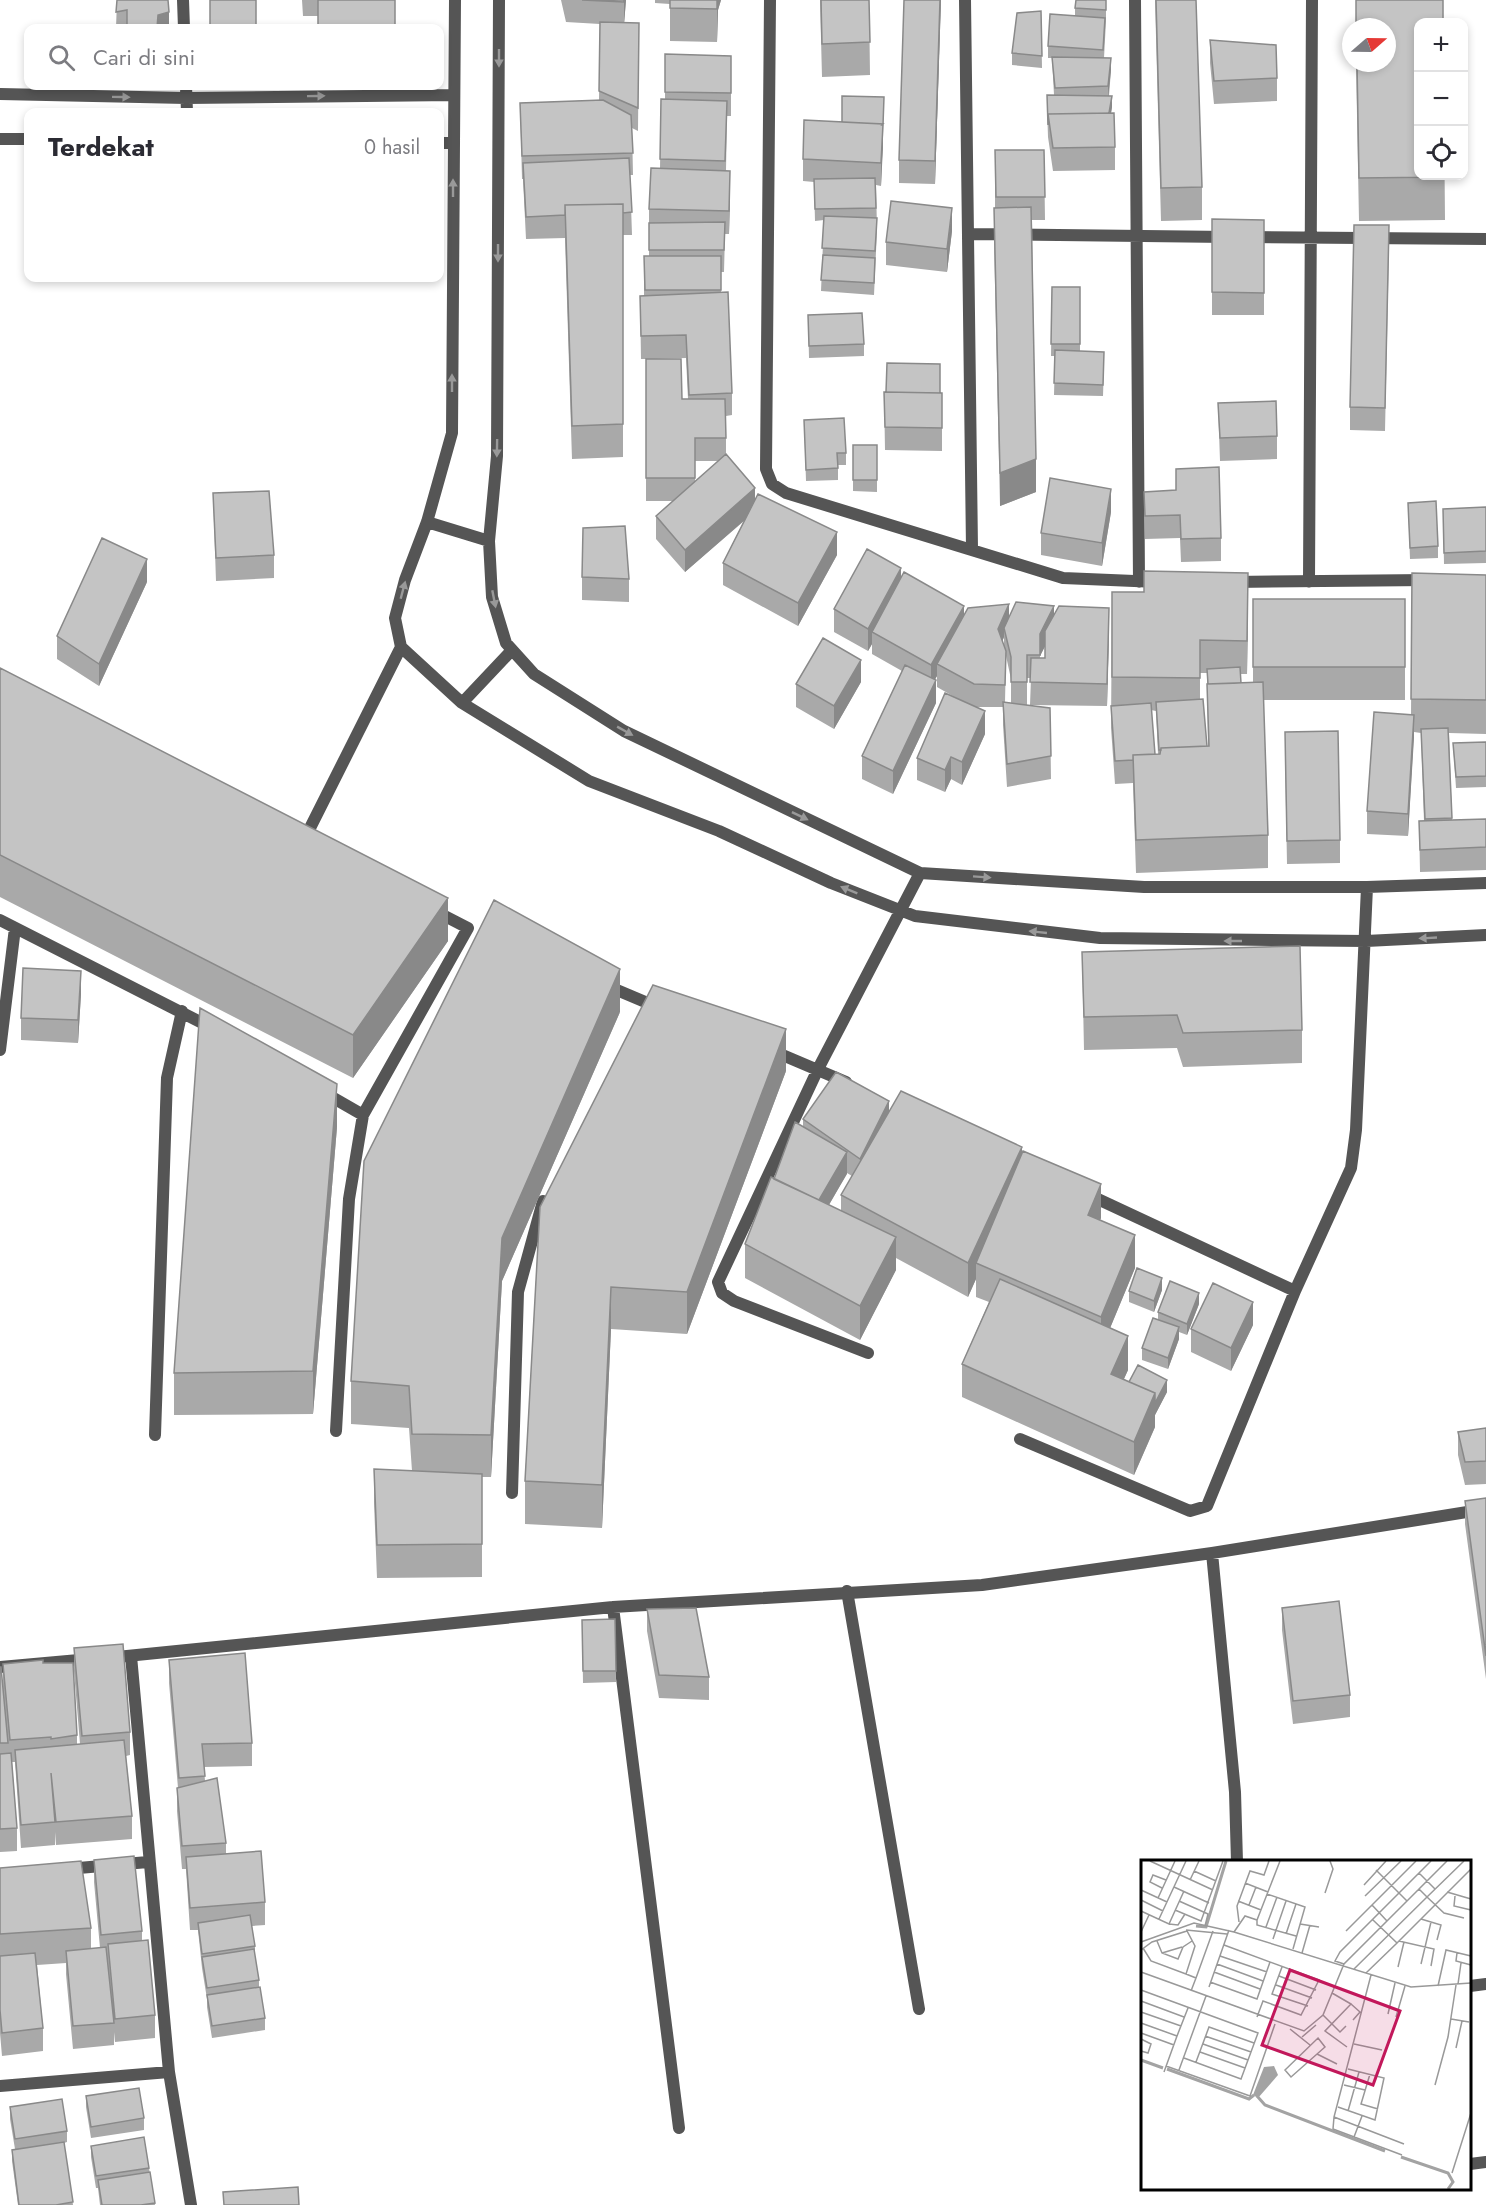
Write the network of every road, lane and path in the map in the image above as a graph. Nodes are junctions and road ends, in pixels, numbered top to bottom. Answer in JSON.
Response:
{"nodes":[{"id":1,"x":183,"y":0,"type":"edge"},
{"id":2,"x":455,"y":0,"type":"edge"},
{"id":3,"x":499,"y":0,"type":"edge"},
{"id":4,"x":770,"y":0,"type":"edge"},
{"id":5,"x":965,"y":0,"type":"edge"},
{"id":6,"x":1135,"y":0,"type":"edge"},
{"id":7,"x":1312,"y":0,"type":"edge"},
{"id":8,"x":184,"y":24,"type":"edge"},
{"id":9,"x":186,"y":92,"type":"edge"},
{"id":10,"x":0,"y":94,"type":"edge"},
{"id":11,"x":454,"y":95,"type":"junction"},
{"id":12,"x":187,"y":108,"type":"edge"},
{"id":13,"x":0,"y":139,"type":"edge"},
{"id":14,"x":24,"y":139,"type":"edge"},
{"id":15,"x":444,"y":143,"type":"edge"},
{"id":16,"x":453,"y":143,"type":"junction"},
{"id":17,"x":968,"y":234,"type":"junction"},
{"id":18,"x":1136,"y":236,"type":"junction"},
{"id":19,"x":1311,"y":238,"type":"junction"},
{"id":20,"x":1486,"y":239,"type":"edge"},
{"id":21,"x":427,"y":522,"type":"junction"},
{"id":22,"x":489,"y":541,"type":"junction"},
{"id":23,"x":972,"y":549,"type":"junction"},
{"id":24,"x":1439,"y":580,"type":"edge"},
{"id":25,"x":1139,"y":582,"type":"junction"},
{"id":26,"x":1173,"y":582,"type":"edge"},
{"id":27,"x":1218,"y":582,"type":"edge"},
{"id":28,"x":1309,"y":582,"type":"junction"},
{"id":29,"x":401,"y":647,"type":"junction"},
{"id":30,"x":512,"y":650,"type":"junction"},
{"id":31,"x":462,"y":703,"type":"junction"},
{"id":32,"x":301,"y":846,"type":"edge"},
{"id":33,"x":920,"y":873,"type":"junction"},
{"id":34,"x":1486,"y":883,"type":"edge"},
{"id":35,"x":1367,"y":887,"type":"junction"},
{"id":36,"x":426,"y":907,"type":"edge"},
{"id":37,"x":902,"y":911,"type":"junction"},
{"id":38,"x":0,"y":920,"type":"edge"},
{"id":39,"x":15,"y":928,"type":"junction"},
{"id":40,"x":1486,"y":935,"type":"edge"},
{"id":41,"x":1366,"y":941,"type":"junction"},
{"id":42,"x":596,"y":981,"type":"edge"},
{"id":43,"x":651,"y":1008,"type":"edge"},
{"id":44,"x":182,"y":1011,"type":"junction"},
{"id":45,"x":222,"y":1034,"type":"edge"},
{"id":46,"x":766,"y":1048,"type":"edge"},
{"id":47,"x":0,"y":1050,"type":"edge"},
{"id":48,"x":818,"y":1069,"type":"junction"},
{"id":49,"x":313,"y":1086,"type":"edge"},
{"id":50,"x":862,"y":1089,"type":"edge"},
{"id":51,"x":363,"y":1115,"type":"junction"},
{"id":52,"x":1079,"y":1190,"type":"edge"},
{"id":53,"x":548,"y":1192,"type":"edge"},
{"id":54,"x":1295,"y":1291,"type":"junction"},
{"id":55,"x":868,"y":1353,"type":"dead end"},
{"id":56,"x":336,"y":1431,"type":"dead end"},
{"id":57,"x":155,"y":1435,"type":"dead end"},
{"id":58,"x":1020,"y":1439,"type":"dead end"},
{"id":59,"x":512,"y":1493,"type":"dead end"},
{"id":60,"x":1486,"y":1509,"type":"edge"},
{"id":61,"x":1212,"y":1553,"type":"junction"},
{"id":62,"x":847,"y":1592,"type":"junction"},
{"id":63,"x":613,"y":1607,"type":"junction"},
{"id":64,"x":131,"y":1656,"type":"junction"},
{"id":65,"x":0,"y":1667,"type":"edge"},
{"id":66,"x":1238,"y":1860,"type":"edge"},
{"id":67,"x":148,"y":1862,"type":"junction"},
{"id":68,"x":57,"y":1870,"type":"edge"},
{"id":69,"x":1486,"y":1984,"type":"edge"},
{"id":70,"x":1471,"y":1986,"type":"edge"},
{"id":71,"x":919,"y":2009,"type":"dead end"},
{"id":72,"x":169,"y":2072,"type":"junction"},
{"id":73,"x":0,"y":2086,"type":"edge"},
{"id":74,"x":679,"y":2128,"type":"dead end"},
{"id":75,"x":1486,"y":2162,"type":"edge"},
{"id":76,"x":1471,"y":2164,"type":"edge"},
{"id":77,"x":191,"y":2205,"type":"edge"}],
"edges":[{"from":1,"to":8,"type":"street"},
{"from":2,"to":11,"type":"street"},
{"from":3,"to":22,"type":"street","one_way":true},
{"from":4,"to":23,"type":"street"},
{"from":5,"to":17,"type":"street"},
{"from":6,"to":18,"type":"street"},
{"from":7,"to":19,"type":"street"},
{"from":10,"to":9,"type":"street","one_way":true},
{"from":9,"to":11,"type":"street","one_way":true},
{"from":9,"to":12,"type":"street"},
{"from":11,"to":16,"type":"street"},
{"from":13,"to":14,"type":"street"},
{"from":15,"to":16,"type":"street"},
{"from":21,"to":16,"type":"street","one_way":true},
{"from":17,"to":18,"type":"street"},
{"from":17,"to":23,"type":"street"},
{"from":18,"to":19,"type":"street"},
{"from":18,"to":25,"type":"street"},
{"from":19,"to":20,"type":"street"},
{"from":19,"to":28,"type":"street"},
{"from":21,"to":22,"type":"street"},
{"from":29,"to":21,"type":"street","one_way":true},
{"from":22,"to":30,"type":"street","one_way":true},
{"from":23,"to":25,"type":"street"},
{"from":24,"to":28,"type":"street"},
{"from":25,"to":26,"type":"street"},
{"from":27,"to":28,"type":"street"},
{"from":29,"to":31,"type":"street"},
{"from":29,"to":32,"type":"street"},
{"from":30,"to":31,"type":"street"},
{"from":30,"to":33,"type":"street","one_way":true},
{"from":37,"to":31,"type":"street","one_way":true},
{"from":33,"to":35,"type":"street","one_way":true},
{"from":33,"to":37,"type":"street"},
{"from":34,"to":35,"type":"street"},
{"from":35,"to":41,"type":"street"},
{"from":36,"to":51,"type":"street"},
{"from":41,"to":37,"type":"street","one_way":true},
{"from":37,"to":48,"type":"street"},
{"from":38,"to":39,"type":"street"},
{"from":39,"to":44,"type":"street"},
{"from":39,"to":47,"type":"street"},
{"from":40,"to":41,"type":"street","one_way":true},
{"from":41,"to":54,"type":"street"},
{"from":42,"to":43,"type":"street"},
{"from":44,"to":45,"type":"street"},
{"from":44,"to":57,"type":"street"},
{"from":46,"to":48,"type":"street"},
{"from":48,"to":50,"type":"street"},
{"from":48,"to":55,"type":"street"},
{"from":49,"to":51,"type":"street"},
{"from":51,"to":56,"type":"street"},
{"from":52,"to":54,"type":"street"},
{"from":53,"to":59,"type":"street"},
{"from":54,"to":58,"type":"street"},
{"from":60,"to":61,"type":"street"},
{"from":61,"to":62,"type":"street"},
{"from":61,"to":66,"type":"street"},
{"from":62,"to":63,"type":"street"},
{"from":62,"to":71,"type":"street"},
{"from":63,"to":64,"type":"street"},
{"from":63,"to":74,"type":"street"},
{"from":64,"to":65,"type":"street"},
{"from":64,"to":67,"type":"street"},
{"from":67,"to":68,"type":"street"},
{"from":67,"to":72,"type":"street"},
{"from":69,"to":70,"type":"street"},
{"from":72,"to":73,"type":"street"},
{"from":72,"to":77,"type":"street"},
{"from":75,"to":76,"type":"street"}]}
